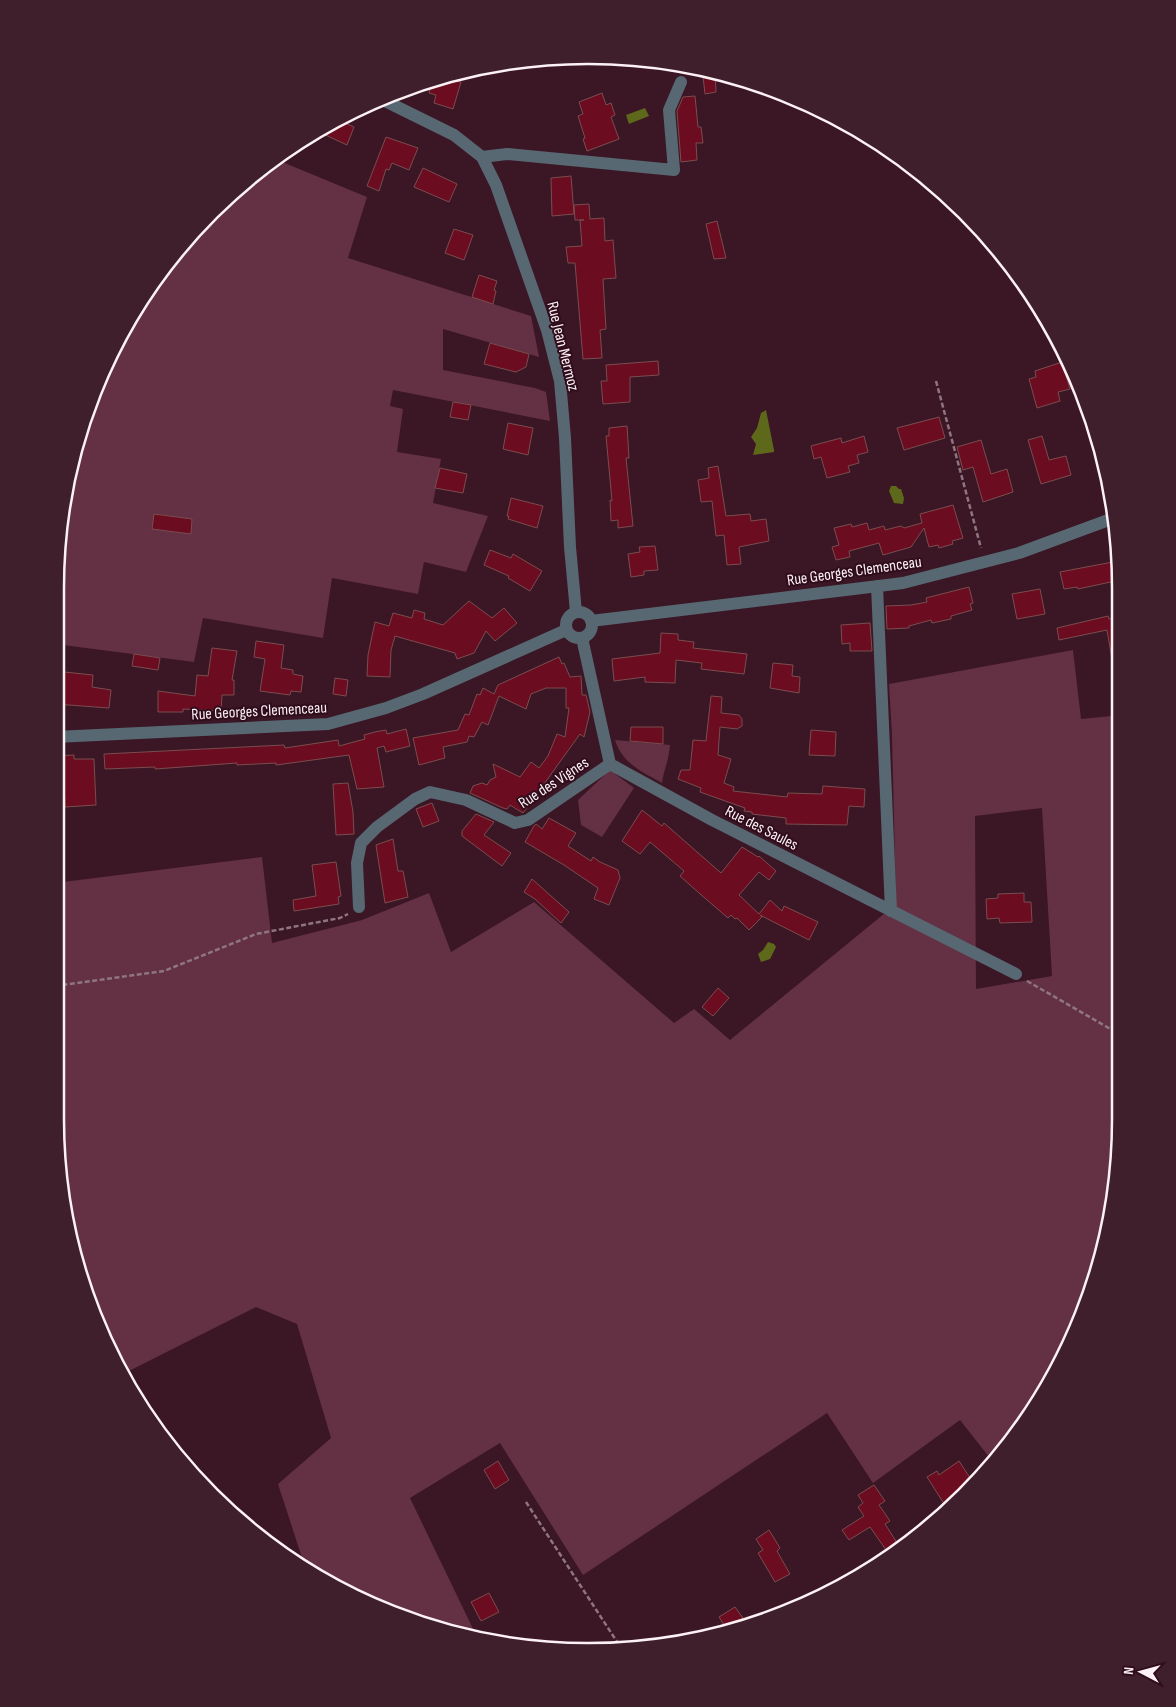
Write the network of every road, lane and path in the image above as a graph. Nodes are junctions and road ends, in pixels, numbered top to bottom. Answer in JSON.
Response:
{"nodes":[{"id":1,"x":681,"y":82,"type":"dead end"},
{"id":2,"x":389,"y":103,"type":"edge"},
{"id":3,"x":482,"y":157,"type":"junction"},
{"id":4,"x":936,"y":381,"type":"dead end"},
{"id":5,"x":1108,"y":520,"type":"edge"},
{"id":6,"x":985,"y":562,"type":"junction"},
{"id":7,"x":877,"y":586,"type":"junction"},
{"id":8,"x":576,"y":612,"type":"junction"},
{"id":9,"x":591,"y":621,"type":"junction"},
{"id":10,"x":566,"y":630,"type":"junction"},
{"id":11,"x":582,"y":638,"type":"junction"},
{"id":12,"x":64,"y":737,"type":"edge"},
{"id":13,"x":610,"y":764,"type":"junction"},
{"id":14,"x":359,"y":907,"type":"joint"},
{"id":15,"x":891,"y":911,"type":"junction"},
{"id":16,"x":1016,"y":974,"type":"joint"},
{"id":17,"x":64,"y":985,"type":"edge"},
{"id":18,"x":1112,"y":1030,"type":"edge"},
{"id":19,"x":526,"y":1502,"type":"dead end"},
{"id":20,"x":617,"y":1642,"type":"edge"}],
"edges":[{"from":1,"to":3,"type":"street"},
{"from":2,"to":3,"type":"street","name":"Rue Jean Mermoz"},
{"from":3,"to":8,"type":"street","name":"Rue Jean Mermoz"},
{"from":4,"to":6,"type":"path"},
{"from":5,"to":6,"type":"street","name":"Rue Georges Clemenceau"},
{"from":6,"to":7,"type":"street","name":"Rue Georges Clemenceau"},
{"from":7,"to":9,"type":"street","name":"Rue Georges Clemenceau"},
{"from":7,"to":15,"type":"street"},
{"from":8,"to":9,"type":"street"},
{"from":8,"to":10,"type":"street"},
{"from":9,"to":11,"type":"street"},
{"from":10,"to":11,"type":"street"},
{"from":10,"to":12,"type":"street","name":"Rue Georges Clemenceau"},
{"from":11,"to":13,"type":"street"},
{"from":13,"to":14,"type":"street","name":"Rue des Vignes"},
{"from":13,"to":15,"type":"street","name":"Rue des Saules"},
{"from":14,"to":17,"type":"path"},
{"from":15,"to":16,"type":"street","name":"Rue des Saules"},
{"from":16,"to":18,"type":"path"},
{"from":19,"to":20,"type":"path"}]}
